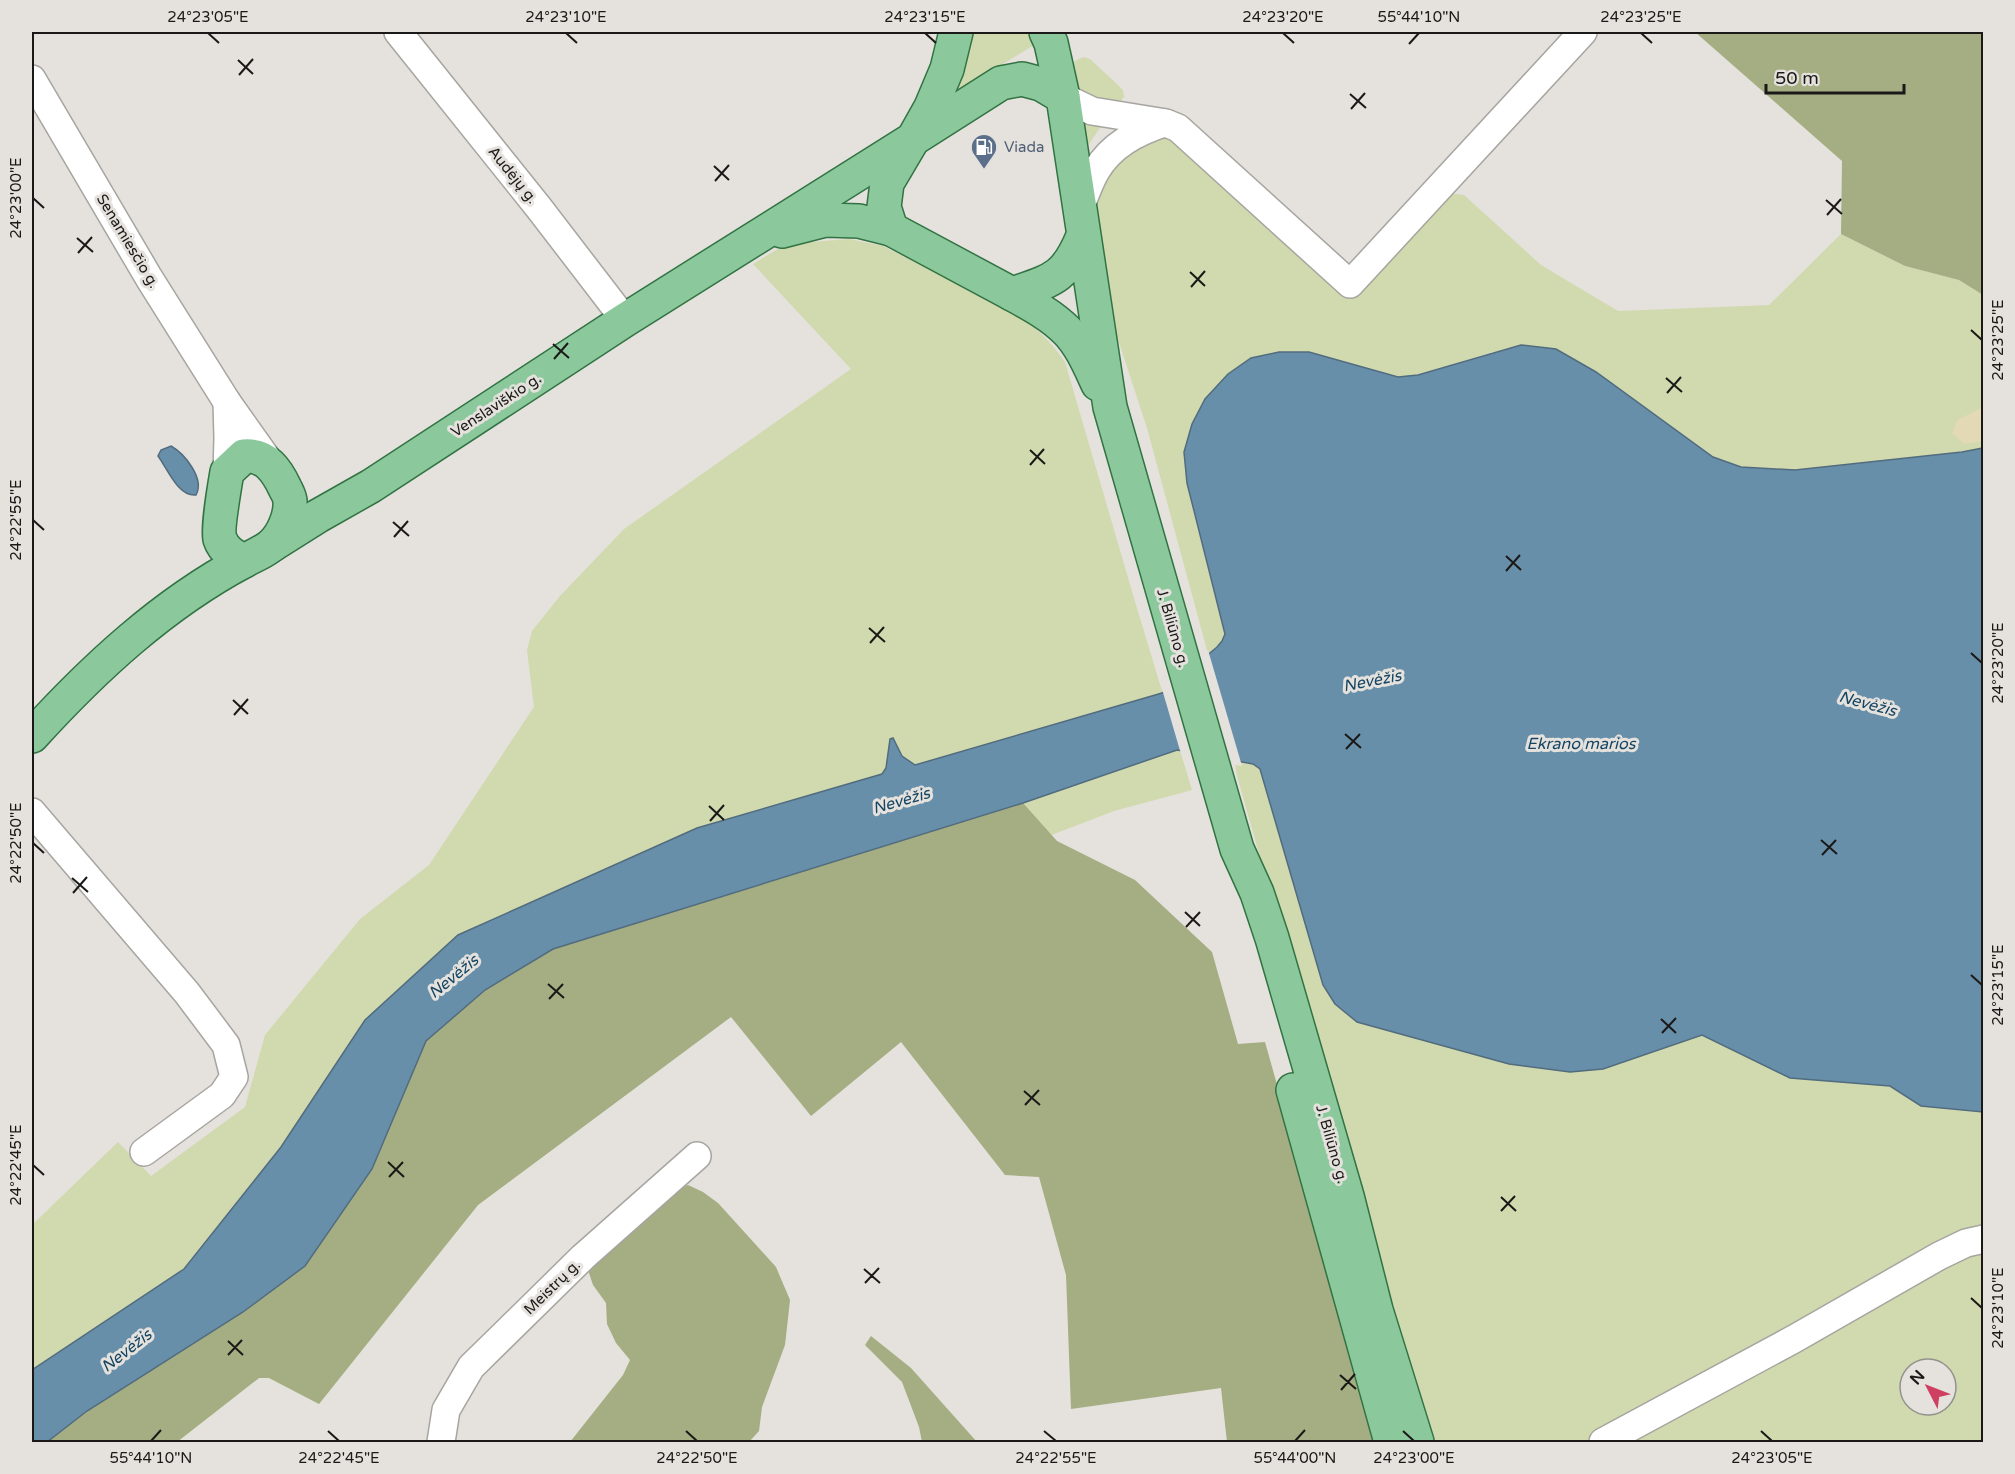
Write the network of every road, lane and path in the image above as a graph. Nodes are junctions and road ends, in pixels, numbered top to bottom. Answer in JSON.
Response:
{"nodes":[{"id":1,"x":398,"y":32,"type":"edge"},
{"id":2,"x":956,"y":32,"type":"edge"},
{"id":3,"x":1046,"y":32,"type":"edge"},
{"id":4,"x":1583,"y":32,"type":"edge"},
{"id":5,"x":32,"y":78,"type":"edge"},
{"id":6,"x":1063,"y":97,"type":"junction"},
{"id":7,"x":1166,"y":123,"type":"junction"},
{"id":8,"x":913,"y":139,"type":"junction"},
{"id":9,"x":1081,"y":224,"type":"junction"},
{"id":10,"x":891,"y":229,"type":"junction"},
{"id":11,"x":757,"y":237,"type":"junction"},
{"id":12,"x":1012,"y":294,"type":"junction"},
{"id":13,"x":626,"y":320,"type":"junction"},
{"id":14,"x":226,"y":402,"type":"junction"},
{"id":15,"x":1110,"y":407,"type":"junction"},
{"id":16,"x":271,"y":464,"type":"junction"},
{"id":17,"x":227,"y":472,"type":"junction"},
{"id":18,"x":291,"y":499,"type":"junction"},
{"id":19,"x":325,"y":512,"type":"junction"},
{"id":20,"x":219,"y":538,"type":"junction"},
{"id":21,"x":272,"y":545,"type":"junction"},
{"id":22,"x":244,"y":561,"type":"junction"},
{"id":23,"x":204,"y":585,"type":"junction"},
{"id":24,"x":32,"y":736,"type":"edge"},
{"id":25,"x":32,"y":812,"type":"edge"},
{"id":26,"x":1237,"y":849,"type":"junction"},
{"id":27,"x":144,"y":1152,"type":"dead end"},
{"id":28,"x":697,"y":1156,"type":"dead end"},
{"id":29,"x":1983,"y":1239,"type":"edge"},
{"id":30,"x":441,"y":1443,"type":"edge"},
{"id":31,"x":1391,"y":1443,"type":"edge"},
{"id":32,"x":1417,"y":1443,"type":"edge"},
{"id":33,"x":1603,"y":1443,"type":"edge"}],
"edges":[{"from":1,"to":13,"type":"street","name":"Audėjų g."},
{"from":2,"to":8,"type":"main road"},
{"from":3,"to":6,"type":"main road"},
{"from":4,"to":7,"type":"street"},
{"from":5,"to":14,"type":"street","name":"Senamiesčio g."},
{"from":6,"to":7,"type":"street"},
{"from":6,"to":8,"type":"main road"},
{"from":6,"to":9,"type":"main road"},
{"from":7,"to":9,"type":"street"},
{"from":8,"to":10,"type":"main road"},
{"from":8,"to":11,"type":"main road","name":"Venslaviškio g."},
{"from":9,"to":12,"type":"main road"},
{"from":9,"to":15,"type":"main road","name":"J. Biliūno g."},
{"from":10,"to":11,"type":"main road","name":"Venslaviškio g."},
{"from":10,"to":12,"type":"main road"},
{"from":11,"to":13,"type":"main road","name":"Venslaviškio g."},
{"from":12,"to":15,"type":"main road","name":"J. Biliūno g."},
{"from":13,"to":19,"type":"main road","name":"Venslaviškio g."},
{"from":14,"to":16,"type":"street","name":"Senamiesčio g."},
{"from":14,"to":17,"type":"street","name":"Senamiesčio g."},
{"from":15,"to":26,"type":"main road","name":"J. Biliūno g."},
{"from":16,"to":17,"type":"main road"},
{"from":16,"to":18,"type":"main road"},
{"from":17,"to":20,"type":"main road"},
{"from":18,"to":19,"type":"main road"},
{"from":18,"to":21,"type":"main road"},
{"from":19,"to":21,"type":"main road","name":"Venslaviškio g."},
{"from":20,"to":22,"type":"main road"},
{"from":20,"to":23,"type":"main road"},
{"from":21,"to":22,"type":"main road"},
{"from":22,"to":23,"type":"main road"},
{"from":23,"to":24,"type":"main road"},
{"from":25,"to":27,"type":"street"},
{"from":26,"to":31,"type":"main road","name":"J. Biliūno g."},
{"from":26,"to":32,"type":"main road","name":"J. Biliūno g."},
{"from":28,"to":30,"type":"street","name":"Meistrų g."},
{"from":29,"to":33,"type":"street"}]}
